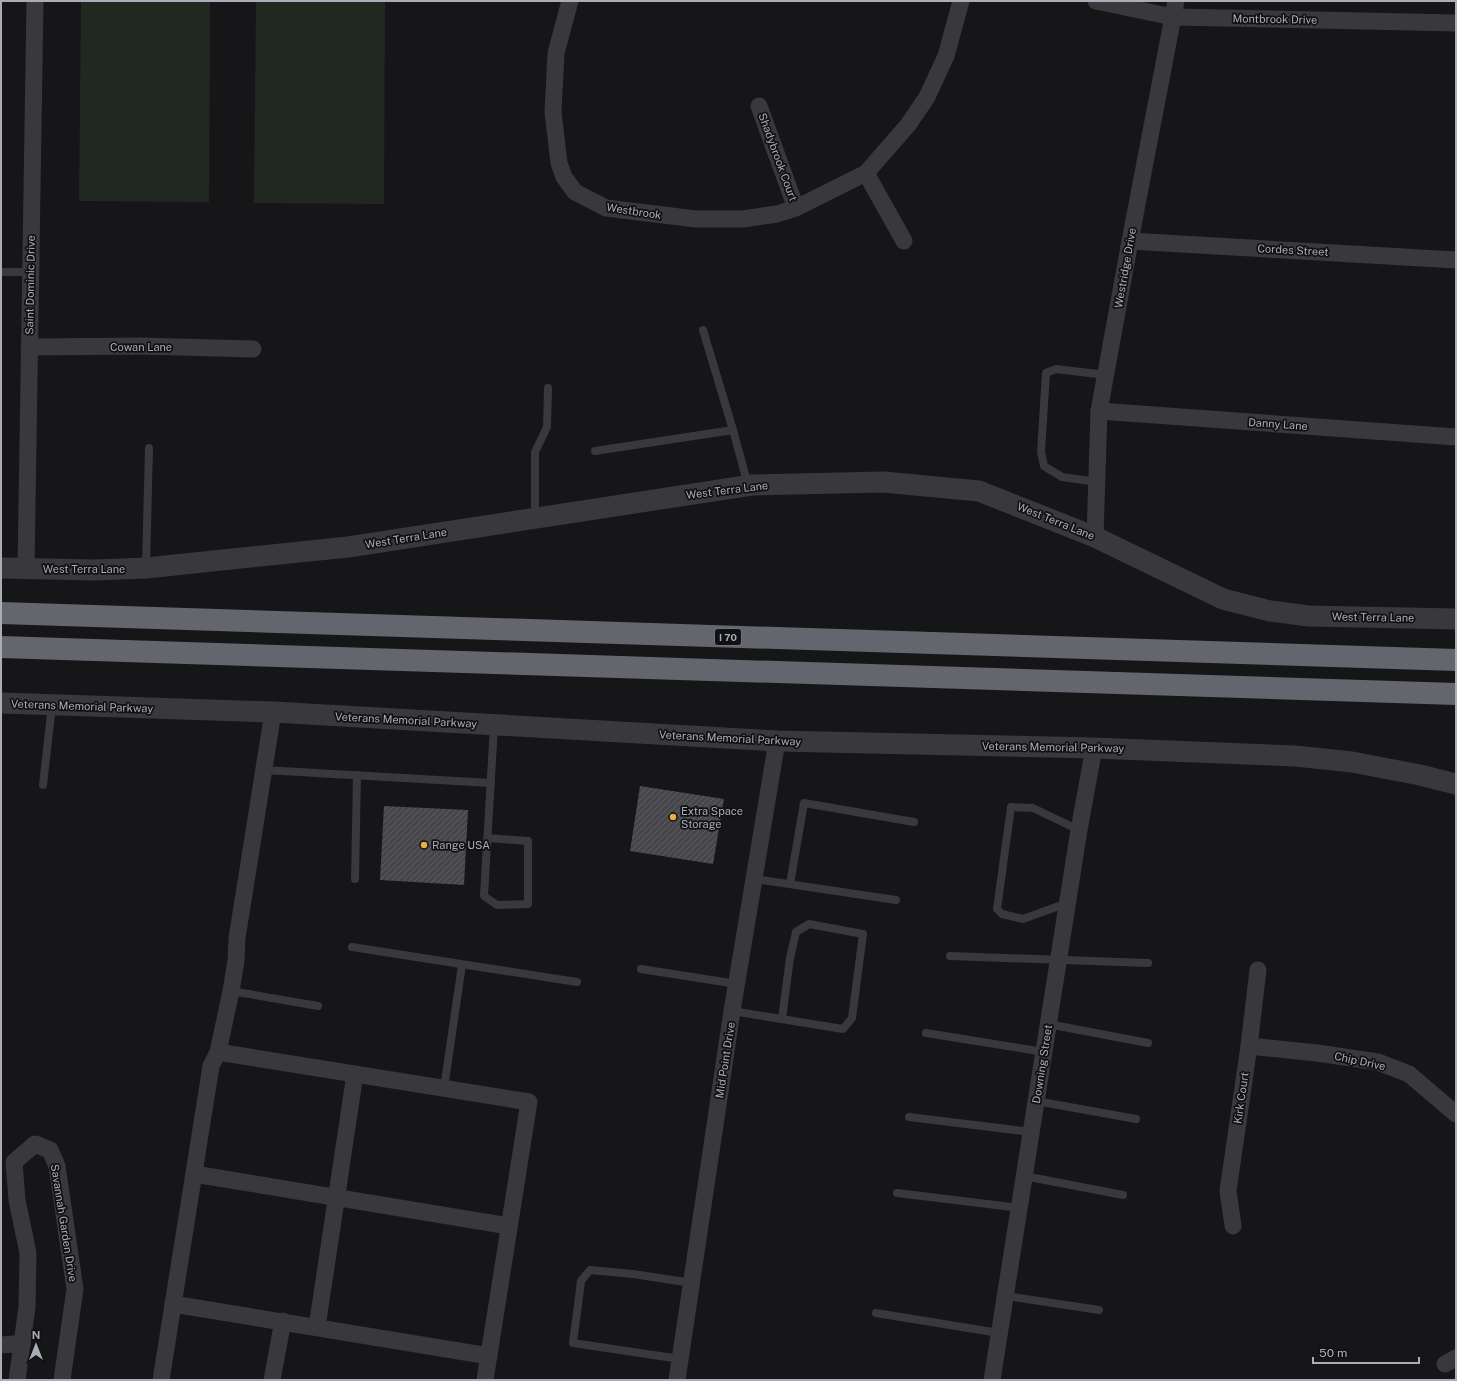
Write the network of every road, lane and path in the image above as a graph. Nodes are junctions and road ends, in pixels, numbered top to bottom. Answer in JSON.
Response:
{"nodes":[{"id":1,"x":35,"y":1,"type":"edge"},
{"id":2,"x":570,"y":1,"type":"edge"},
{"id":3,"x":962,"y":1,"type":"edge"},
{"id":4,"x":1096,"y":1,"type":"edge"},
{"id":5,"x":1175,"y":9,"type":"edge"},
{"id":6,"x":1456,"y":23,"type":"edge"},
{"id":7,"x":759,"y":106,"type":"dead end"},
{"id":8,"x":866,"y":174,"type":"junction"},
{"id":9,"x":796,"y":208,"type":"junction"},
{"id":10,"x":904,"y":241,"type":"dead end"},
{"id":11,"x":1130,"y":241,"type":"junction"},
{"id":12,"x":1456,"y":260,"type":"edge"},
{"id":13,"x":1,"y":272,"type":"edge"},
{"id":14,"x":30,"y":272,"type":"junction"},
{"id":15,"x":703,"y":330,"type":"dead end"},
{"id":16,"x":29,"y":347,"type":"junction"},
{"id":17,"x":253,"y":349,"type":"dead end"},
{"id":18,"x":1106,"y":375,"type":"junction"},
{"id":19,"x":548,"y":388,"type":"dead end"},
{"id":20,"x":1100,"y":411,"type":"junction"},
{"id":21,"x":733,"y":430,"type":"junction"},
{"id":22,"x":1456,"y":437,"type":"edge"},
{"id":23,"x":149,"y":448,"type":"dead end"},
{"id":24,"x":595,"y":451,"type":"dead end"},
{"id":25,"x":1096,"y":482,"type":"junction"},
{"id":26,"x":748,"y":485,"type":"junction"},
{"id":27,"x":535,"y":518,"type":"junction"},
{"id":28,"x":1094,"y":537,"type":"junction"},
{"id":29,"x":1,"y":568,"type":"edge"},
{"id":30,"x":146,"y":568,"type":"junction"},
{"id":31,"x":26,"y":569,"type":"junction"},
{"id":32,"x":1,"y":613,"type":"edge"},
{"id":33,"x":1456,"y":618,"type":"edge"},
{"id":34,"x":1,"y":647,"type":"edge"},
{"id":35,"x":1456,"y":660,"type":"edge"},
{"id":36,"x":1456,"y":694,"type":"edge"},
{"id":37,"x":1,"y":703,"type":"edge"},
{"id":38,"x":52,"y":704,"type":"junction"},
{"id":39,"x":273,"y":712,"type":"junction"},
{"id":40,"x":494,"y":725,"type":"junction"},
{"id":41,"x":777,"y":741,"type":"junction"},
{"id":42,"x":1094,"y":748,"type":"junction"},
{"id":43,"x":264,"y":770,"type":"junction"},
{"id":44,"x":357,"y":775,"type":"junction"},
{"id":45,"x":491,"y":783,"type":"junction"},
{"id":46,"x":1456,"y":784,"type":"edge"},
{"id":47,"x":43,"y":785,"type":"dead end"},
{"id":48,"x":914,"y":822,"type":"dead end"},
{"id":49,"x":1078,"y":830,"type":"junction"},
{"id":50,"x":488,"y":838,"type":"junction"},
{"id":51,"x":355,"y":880,"type":"dead end"},
{"id":52,"x":754,"y":880,"type":"junction"},
{"id":53,"x":790,"y":884,"type":"junction"},
{"id":54,"x":896,"y":900,"type":"dead end"},
{"id":55,"x":1068,"y":903,"type":"junction"},
{"id":56,"x":352,"y":947,"type":"dead end"},
{"id":57,"x":950,"y":956,"type":"dead end"},
{"id":58,"x":1058,"y":961,"type":"junction"},
{"id":59,"x":1148,"y":963,"type":"dead end"},
{"id":60,"x":462,"y":965,"type":"junction"},
{"id":61,"x":642,"y":969,"type":"dead end"},
{"id":62,"x":1258,"y":970,"type":"dead end"},
{"id":63,"x":577,"y":982,"type":"dead end"},
{"id":64,"x":737,"y":984,"type":"junction"},
{"id":65,"x":231,"y":991,"type":"junction"},
{"id":66,"x":318,"y":1006,"type":"dead end"},
{"id":67,"x":732,"y":1011,"type":"junction"},
{"id":68,"x":782,"y":1018,"type":"junction"},
{"id":69,"x":1048,"y":1024,"type":"junction"},
{"id":70,"x":926,"y":1033,"type":"dead end"},
{"id":71,"x":1148,"y":1043,"type":"dead end"},
{"id":72,"x":1249,"y":1046,"type":"junction"},
{"id":73,"x":218,"y":1052,"type":"junction"},
{"id":74,"x":1044,"y":1052,"type":"junction"},
{"id":75,"x":356,"y":1074,"type":"junction"},
{"id":76,"x":444,"y":1088,"type":"junction"},
{"id":77,"x":1036,"y":1101,"type":"junction"},
{"id":78,"x":1456,"y":1114,"type":"edge"},
{"id":79,"x":909,"y":1117,"type":"dead end"},
{"id":80,"x":1136,"y":1119,"type":"dead end"},
{"id":81,"x":1031,"y":1132,"type":"junction"},
{"id":82,"x":194,"y":1174,"type":"junction"},
{"id":83,"x":1024,"y":1176,"type":"junction"},
{"id":84,"x":897,"y":1193,"type":"dead end"},
{"id":85,"x":1124,"y":1195,"type":"dead end"},
{"id":86,"x":337,"y":1198,"type":"junction"},
{"id":87,"x":1020,"y":1208,"type":"junction"},
{"id":88,"x":509,"y":1226,"type":"junction"},
{"id":89,"x":1233,"y":1226,"type":"dead end"},
{"id":90,"x":692,"y":1283,"type":"junction"},
{"id":91,"x":1006,"y":1296,"type":"junction"},
{"id":92,"x":172,"y":1304,"type":"junction"},
{"id":93,"x":1099,"y":1310,"type":"dead end"},
{"id":94,"x":876,"y":1313,"type":"dead end"},
{"id":95,"x":283,"y":1322,"type":"junction"},
{"id":96,"x":317,"y":1327,"type":"junction"},
{"id":97,"x":999,"y":1333,"type":"junction"},
{"id":98,"x":1,"y":1345,"type":"edge"},
{"id":99,"x":22,"y":1345,"type":"junction"},
{"id":100,"x":489,"y":1356,"type":"junction"},
{"id":101,"x":680,"y":1359,"type":"junction"},
{"id":102,"x":17,"y":1380,"type":"edge"},
{"id":103,"x":62,"y":1380,"type":"edge"},
{"id":104,"x":161,"y":1380,"type":"edge"},
{"id":105,"x":272,"y":1380,"type":"edge"},
{"id":106,"x":485,"y":1380,"type":"edge"},
{"id":107,"x":677,"y":1380,"type":"edge"},
{"id":108,"x":992,"y":1380,"type":"edge"}],
"edges":[{"from":1,"to":14,"type":"street","name":"Saint Dominic Drive"},
{"from":2,"to":9,"type":"street","name":"Westbrook"},
{"from":3,"to":8,"type":"street"},
{"from":4,"to":5,"type":"street","name":"Montbrook Drive"},
{"from":5,"to":6,"type":"street","name":"Montbrook Drive"},
{"from":5,"to":11,"type":"street","name":"Westridge Drive"},
{"from":7,"to":9,"type":"street","name":"Shadybrook Court"},
{"from":8,"to":9,"type":"street","name":"Westbrook"},
{"from":8,"to":10,"type":"street"},
{"from":11,"to":12,"type":"street","name":"Cordes Street"},
{"from":11,"to":18,"type":"street","name":"Westridge Drive"},
{"from":13,"to":14,"type":"lane"},
{"from":14,"to":16,"type":"street","name":"Saint Dominic Drive"},
{"from":15,"to":21,"type":"lane"},
{"from":16,"to":17,"type":"street","name":"Cowan Lane"},
{"from":16,"to":31,"type":"street","name":"Saint Dominic Drive"},
{"from":18,"to":20,"type":"street","name":"Westridge Drive"},
{"from":18,"to":25,"type":"lane"},
{"from":19,"to":27,"type":"lane"},
{"from":20,"to":22,"type":"street","name":"Danny Lane"},
{"from":20,"to":25,"type":"street","name":"Westridge Drive"},
{"from":21,"to":24,"type":"lane"},
{"from":21,"to":26,"type":"lane"},
{"from":23,"to":30,"type":"lane"},
{"from":25,"to":28,"type":"street","name":"Westridge Drive"},
{"from":26,"to":27,"type":"street","name":"West Terra Lane"},
{"from":26,"to":28,"type":"street","name":"West Terra Lane"},
{"from":27,"to":30,"type":"street","name":"West Terra Lane"},
{"from":28,"to":33,"type":"street","name":"West Terra Lane"},
{"from":29,"to":31,"type":"street","name":"West Terra Lane"},
{"from":30,"to":31,"type":"street","name":"West Terra Lane"},
{"from":32,"to":35,"type":"highway","number":"I 70"},
{"from":34,"to":36,"type":"highway"},
{"from":37,"to":38,"type":"street","name":"Veterans Memorial Parkway"},
{"from":38,"to":39,"type":"street","name":"Veterans Memorial Parkway"},
{"from":38,"to":47,"type":"lane"},
{"from":39,"to":40,"type":"street","name":"Veterans Memorial Parkway"},
{"from":39,"to":43,"type":"street"},
{"from":40,"to":41,"type":"street","name":"Veterans Memorial Parkway"},
{"from":40,"to":45,"type":"lane"},
{"from":41,"to":42,"type":"street","name":"Veterans Memorial Parkway"},
{"from":41,"to":52,"type":"street","name":"Mid Point Drive"},
{"from":42,"to":46,"type":"street","name":"Veterans Memorial Parkway"},
{"from":42,"to":49,"type":"street","name":"Downing Street"},
{"from":43,"to":44,"type":"lane"},
{"from":43,"to":65,"type":"street"},
{"from":44,"to":45,"type":"lane"},
{"from":44,"to":51,"type":"lane"},
{"from":45,"to":50,"type":"lane"},
{"from":48,"to":53,"type":"lane"},
{"from":49,"to":55,"type":"street","name":"Downing Street"},
{"from":49,"to":55,"type":"lane"},
{"from":50,"to":50,"type":"lane"},
{"from":52,"to":53,"type":"lane"},
{"from":52,"to":64,"type":"street","name":"Mid Point Drive"},
{"from":53,"to":54,"type":"lane"},
{"from":55,"to":58,"type":"street","name":"Downing Street"},
{"from":56,"to":60,"type":"lane"},
{"from":57,"to":58,"type":"lane"},
{"from":58,"to":59,"type":"lane"},
{"from":58,"to":69,"type":"street","name":"Downing Street"},
{"from":60,"to":63,"type":"lane"},
{"from":60,"to":76,"type":"lane"},
{"from":61,"to":64,"type":"lane"},
{"from":62,"to":72,"type":"street","name":"Kirk Court"},
{"from":64,"to":67,"type":"street","name":"Mid Point Drive"},
{"from":65,"to":66,"type":"lane"},
{"from":65,"to":73,"type":"street"},
{"from":67,"to":68,"type":"lane"},
{"from":67,"to":90,"type":"street","name":"Mid Point Drive"},
{"from":68,"to":68,"type":"lane"},
{"from":69,"to":71,"type":"lane"},
{"from":69,"to":74,"type":"street","name":"Downing Street"},
{"from":70,"to":74,"type":"lane"},
{"from":72,"to":78,"type":"street","name":"Chip Drive"},
{"from":72,"to":89,"type":"street","name":"Kirk Court"},
{"from":73,"to":75,"type":"street"},
{"from":73,"to":82,"type":"street"},
{"from":74,"to":77,"type":"street","name":"Downing Street"},
{"from":75,"to":76,"type":"street"},
{"from":75,"to":86,"type":"street"},
{"from":76,"to":88,"type":"street"},
{"from":77,"to":80,"type":"lane"},
{"from":77,"to":81,"type":"street","name":"Downing Street"},
{"from":79,"to":81,"type":"lane"},
{"from":81,"to":83,"type":"street","name":"Downing Street"},
{"from":82,"to":86,"type":"street"},
{"from":82,"to":92,"type":"street"},
{"from":83,"to":85,"type":"lane"},
{"from":83,"to":87,"type":"street","name":"Downing Street"},
{"from":84,"to":87,"type":"lane"},
{"from":86,"to":88,"type":"street"},
{"from":86,"to":96,"type":"street"},
{"from":87,"to":91,"type":"street","name":"Downing Street"},
{"from":88,"to":100,"type":"street"},
{"from":90,"to":101,"type":"street","name":"Mid Point Drive"},
{"from":90,"to":101,"type":"lane"},
{"from":91,"to":93,"type":"lane"},
{"from":91,"to":97,"type":"street","name":"Downing Street"},
{"from":92,"to":95,"type":"street"},
{"from":92,"to":104,"type":"street"},
{"from":94,"to":97,"type":"lane"},
{"from":95,"to":96,"type":"street"},
{"from":95,"to":105,"type":"street"},
{"from":96,"to":100,"type":"street"},
{"from":97,"to":108,"type":"street","name":"Downing Street"},
{"from":98,"to":99,"type":"street"},
{"from":99,"to":102,"type":"street","name":"Savannah Garden Drive"},
{"from":99,"to":103,"type":"street","name":"Savannah Garden Drive"},
{"from":100,"to":106,"type":"street"},
{"from":101,"to":107,"type":"street","name":"Mid Point Drive"}]}
